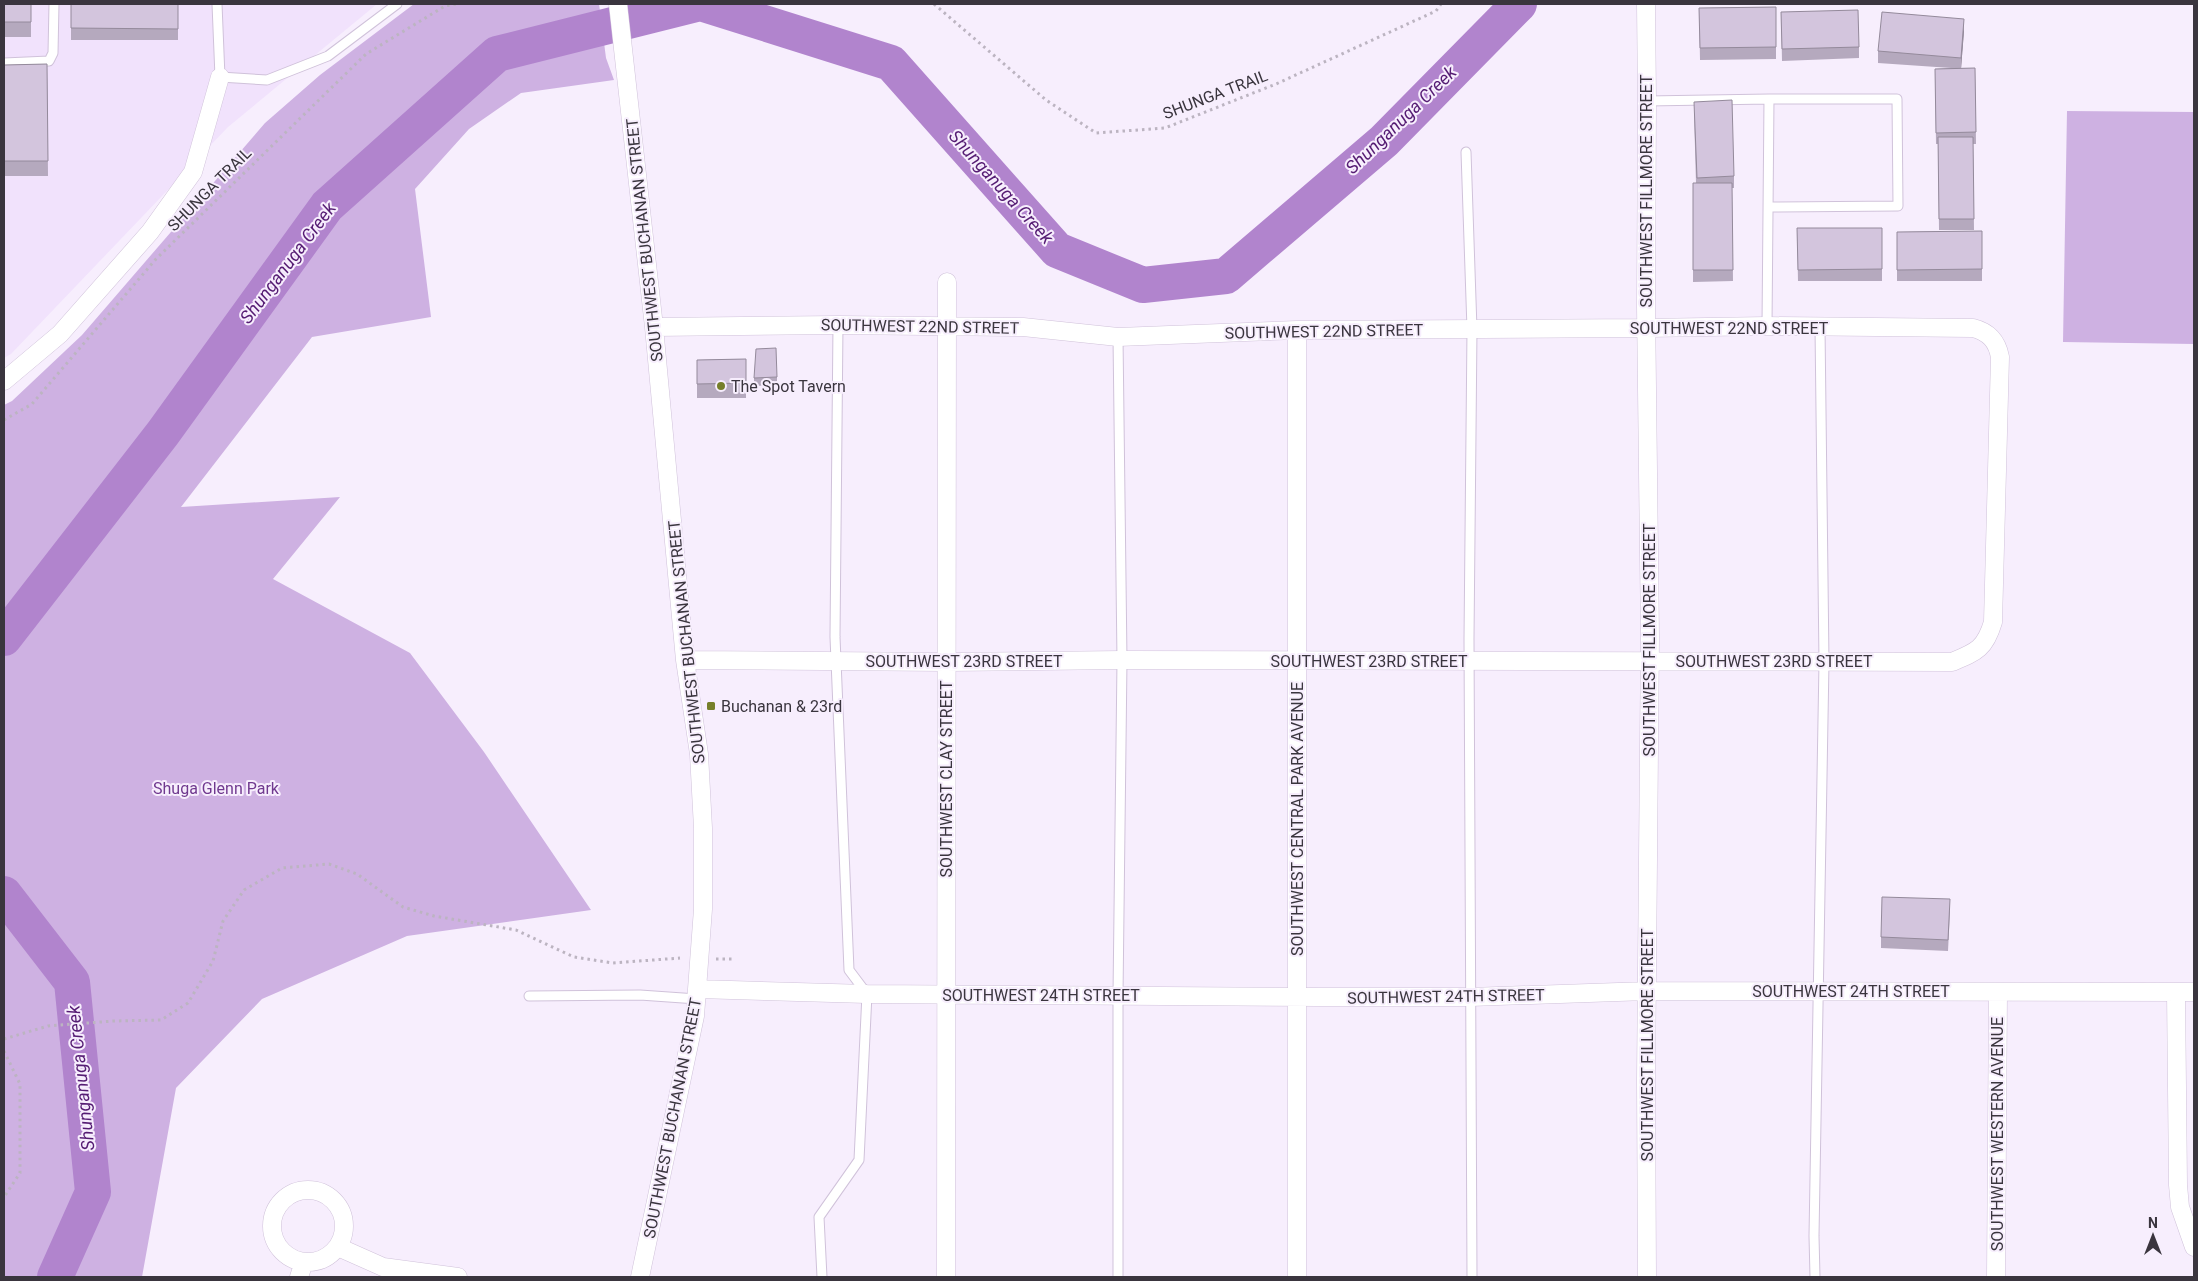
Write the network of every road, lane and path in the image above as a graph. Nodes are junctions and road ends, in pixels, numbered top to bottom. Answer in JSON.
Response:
{"nodes":[{"id":1,"x":54,"y":4,"type":"edge"},
{"id":2,"x":217,"y":4,"type":"edge"},
{"id":3,"x":397,"y":4,"type":"edge"},
{"id":4,"x":456,"y":4,"type":"edge"},
{"id":5,"x":618,"y":4,"type":"edge"},
{"id":6,"x":934,"y":4,"type":"edge"},
{"id":7,"x":1441,"y":4,"type":"edge"},
{"id":8,"x":1646,"y":4,"type":"edge"},
{"id":9,"x":4,"y":63,"type":"edge"},
{"id":10,"x":220,"y":77,"type":"junction"},
{"id":11,"x":1769,"y":99,"type":"junction"},
{"id":12,"x":1648,"y":101,"type":"junction"},
{"id":13,"x":1466,"y":152,"type":"dead end"},
{"id":14,"x":1768,"y":207,"type":"junction"},
{"id":15,"x":947,"y":282,"type":"dead end"},
{"id":16,"x":838,"y":325,"type":"junction"},
{"id":17,"x":946,"y":326,"type":"junction"},
{"id":18,"x":1767,"y":326,"type":"junction"},
{"id":19,"x":654,"y":327,"type":"junction"},
{"id":20,"x":1820,"y":327,"type":"junction"},
{"id":21,"x":1646,"y":328,"type":"junction"},
{"id":22,"x":1472,"y":329,"type":"junction"},
{"id":23,"x":1297,"y":330,"type":"junction"},
{"id":24,"x":1118,"y":337,"type":"junction"},
{"id":25,"x":4,"y":381,"type":"edge"},
{"id":26,"x":4,"y":420,"type":"edge"},
{"id":27,"x":1994,"y":583,"type":"joint"},
{"id":28,"x":686,"y":660,"type":"junction"},
{"id":29,"x":1122,"y":660,"type":"junction"},
{"id":30,"x":1650,"y":660,"type":"junction"},
{"id":31,"x":1297,"y":661,"type":"junction"},
{"id":32,"x":1469,"y":661,"type":"junction"},
{"id":33,"x":836,"y":662,"type":"junction"},
{"id":34,"x":946,"y":662,"type":"junction"},
{"id":35,"x":1824,"y":662,"type":"junction"},
{"id":36,"x":700,"y":958,"type":"junction"},
{"id":37,"x":733,"y":959,"type":"dead end"},
{"id":38,"x":1647,"y":991,"type":"junction"},
{"id":39,"x":1820,"y":991,"type":"junction"},
{"id":40,"x":1998,"y":992,"type":"junction"},
{"id":41,"x":2176,"y":992,"type":"junction"},
{"id":42,"x":2194,"y":992,"type":"edge"},
{"id":43,"x":697,"y":994,"type":"junction"},
{"id":44,"x":867,"y":994,"type":"junction"},
{"id":45,"x":947,"y":995,"type":"junction"},
{"id":46,"x":528,"y":996,"type":"dead end"},
{"id":47,"x":1118,"y":996,"type":"junction"},
{"id":48,"x":1297,"y":997,"type":"junction"},
{"id":49,"x":1470,"y":997,"type":"junction"},
{"id":50,"x":4,"y":1039,"type":"edge"},
{"id":51,"x":4,"y":1050,"type":"edge"},
{"id":52,"x":4,"y":1197,"type":"edge"},
{"id":53,"x":338,"y":1247,"type":"junction"},
{"id":54,"x":2194,"y":1247,"type":"edge"},
{"id":55,"x":302,"y":1270,"type":"edge"},
{"id":56,"x":458,"y":1277,"type":"edge"},
{"id":57,"x":640,"y":1277,"type":"edge"},
{"id":58,"x":822,"y":1277,"type":"edge"},
{"id":59,"x":946,"y":1277,"type":"edge"},
{"id":60,"x":1118,"y":1277,"type":"edge"},
{"id":61,"x":1297,"y":1277,"type":"edge"},
{"id":62,"x":1472,"y":1277,"type":"edge"},
{"id":63,"x":1646,"y":1277,"type":"edge"},
{"id":64,"x":1815,"y":1277,"type":"edge"},
{"id":65,"x":1996,"y":1277,"type":"edge"}],
"edges":[{"from":1,"to":9,"type":"lane"},
{"from":2,"to":10,"type":"lane"},
{"from":3,"to":10,"type":"lane"},
{"from":4,"to":26,"type":"path","name":"SHUNGA TRAIL"},
{"from":5,"to":19,"type":"street","name":"SOUTHWEST BUCHANAN STREET"},
{"from":6,"to":7,"type":"path","name":"SHUNGA TRAIL"},
{"from":8,"to":12,"type":"street","name":"SOUTHWEST FILLMORE STREET"},
{"from":10,"to":25,"type":"street"},
{"from":11,"to":12,"type":"lane"},
{"from":11,"to":14,"type":"lane"},
{"from":11,"to":14,"type":"lane"},
{"from":12,"to":21,"type":"street","name":"SOUTHWEST FILLMORE STREET"},
{"from":13,"to":22,"type":"lane"},
{"from":14,"to":18,"type":"lane"},
{"from":15,"to":17,"type":"street","name":"SOUTHWEST CLAY STREET"},
{"from":16,"to":17,"type":"street","name":"SOUTHWEST 22ND STREET"},
{"from":16,"to":19,"type":"street","name":"SOUTHWEST 22ND STREET"},
{"from":16,"to":33,"type":"lane"},
{"from":17,"to":24,"type":"street","name":"SOUTHWEST 22ND STREET"},
{"from":17,"to":34,"type":"street","name":"SOUTHWEST CLAY STREET"},
{"from":18,"to":20,"type":"street","name":"SOUTHWEST 22ND STREET"},
{"from":18,"to":21,"type":"street","name":"SOUTHWEST 22ND STREET"},
{"from":19,"to":28,"type":"street","name":"SOUTHWEST BUCHANAN STREET"},
{"from":20,"to":27,"type":"street","name":"SOUTHWEST 22ND STREET"},
{"from":20,"to":35,"type":"lane"},
{"from":21,"to":22,"type":"street","name":"SOUTHWEST 22ND STREET"},
{"from":21,"to":30,"type":"street","name":"SOUTHWEST FILLMORE STREET"},
{"from":22,"to":23,"type":"street","name":"SOUTHWEST 22ND STREET"},
{"from":22,"to":32,"type":"lane"},
{"from":23,"to":24,"type":"street","name":"SOUTHWEST 22ND STREET"},
{"from":23,"to":31,"type":"street","name":"SOUTHWEST CENTRAL PARK AVENUE"},
{"from":24,"to":29,"type":"lane"},
{"from":27,"to":35,"type":"street","name":"SOUTHWEST 23RD STREET"},
{"from":28,"to":33,"type":"street","name":"SOUTHWEST 23RD STREET"},
{"from":28,"to":36,"type":"street","name":"SOUTHWEST BUCHANAN STREET"},
{"from":29,"to":31,"type":"street","name":"SOUTHWEST 23RD STREET"},
{"from":29,"to":34,"type":"street","name":"SOUTHWEST 23RD STREET"},
{"from":29,"to":47,"type":"lane"},
{"from":30,"to":32,"type":"street","name":"SOUTHWEST 23RD STREET"},
{"from":30,"to":35,"type":"street","name":"SOUTHWEST 23RD STREET"},
{"from":30,"to":38,"type":"street","name":"SOUTHWEST FILLMORE STREET"},
{"from":31,"to":32,"type":"street","name":"SOUTHWEST 23RD STREET"},
{"from":31,"to":48,"type":"street","name":"SOUTHWEST CENTRAL PARK AVENUE"},
{"from":32,"to":49,"type":"lane"},
{"from":33,"to":34,"type":"street","name":"SOUTHWEST 23RD STREET"},
{"from":33,"to":44,"type":"lane"},
{"from":34,"to":45,"type":"street","name":"SOUTHWEST CLAY STREET"},
{"from":35,"to":39,"type":"lane"},
{"from":36,"to":37,"type":"path"},
{"from":36,"to":43,"type":"street","name":"SOUTHWEST BUCHANAN STREET"},
{"from":36,"to":50,"type":"path"},
{"from":38,"to":39,"type":"street","name":"SOUTHWEST 24TH STREET"},
{"from":38,"to":49,"type":"street","name":"SOUTHWEST 24TH STREET"},
{"from":38,"to":63,"type":"street","name":"SOUTHWEST FILLMORE STREET"},
{"from":39,"to":40,"type":"street","name":"SOUTHWEST 24TH STREET"},
{"from":39,"to":64,"type":"lane"},
{"from":40,"to":41,"type":"street","name":"SOUTHWEST 24TH STREET"},
{"from":40,"to":65,"type":"street","name":"SOUTHWEST WESTERN AVENUE"},
{"from":41,"to":42,"type":"street","name":"SOUTHWEST 24TH STREET"},
{"from":41,"to":54,"type":"street"},
{"from":43,"to":44,"type":"street","name":"SOUTHWEST 24TH STREET"},
{"from":43,"to":46,"type":"lane"},
{"from":43,"to":57,"type":"street","name":"SOUTHWEST BUCHANAN STREET"},
{"from":44,"to":45,"type":"street","name":"SOUTHWEST 24TH STREET"},
{"from":44,"to":58,"type":"lane"},
{"from":45,"to":47,"type":"street","name":"SOUTHWEST 24TH STREET"},
{"from":45,"to":59,"type":"street","name":"SOUTHWEST CLAY STREET"},
{"from":47,"to":48,"type":"street","name":"SOUTHWEST 24TH STREET"},
{"from":47,"to":60,"type":"lane"},
{"from":48,"to":49,"type":"street","name":"SOUTHWEST 24TH STREET"},
{"from":48,"to":61,"type":"street","name":"SOUTHWEST CENTRAL PARK AVENUE"},
{"from":49,"to":62,"type":"lane"},
{"from":51,"to":52,"type":"path"},
{"from":53,"to":55,"type":"street"},
{"from":53,"to":55,"type":"street"},
{"from":53,"to":56,"type":"street"}]}
